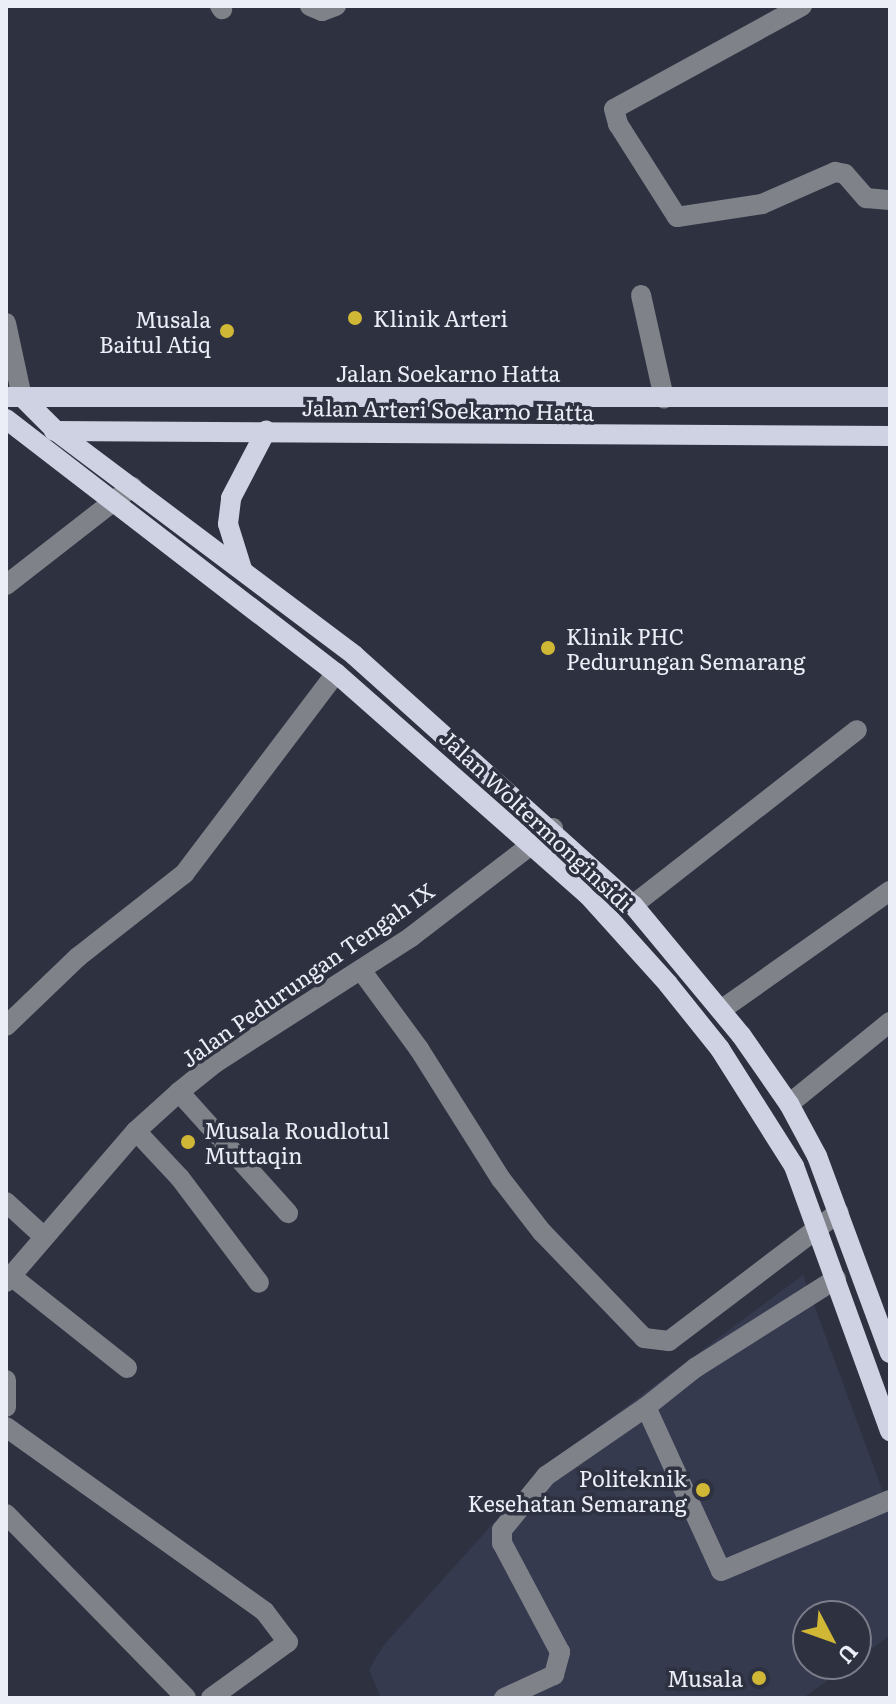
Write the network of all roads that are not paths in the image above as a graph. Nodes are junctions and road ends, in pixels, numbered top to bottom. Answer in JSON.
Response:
{"nodes":[{"id":1,"x":310,"y":6,"type":"edge"},
{"id":2,"x":336,"y":6,"type":"edge"},
{"id":3,"x":802,"y":6,"type":"edge"},
{"id":4,"x":890,"y":200,"type":"edge"},
{"id":5,"x":641,"y":295,"type":"dead end"},
{"id":6,"x":6,"y":323,"type":"edge"},
{"id":7,"x":14,"y":397,"type":"edge"},
{"id":8,"x":890,"y":397,"type":"edge"},
{"id":9,"x":664,"y":398,"type":"junction"},
{"id":10,"x":10,"y":428,"type":"edge"},
{"id":11,"x":56,"y":431,"type":"junction"},
{"id":12,"x":266,"y":431,"type":"junction"},
{"id":13,"x":890,"y":436,"type":"edge"},
{"id":14,"x":132,"y":487,"type":"junction"},
{"id":15,"x":113,"y":504,"type":"junction"},
{"id":16,"x":242,"y":569,"type":"junction"},
{"id":17,"x":6,"y":585,"type":"edge"},
{"id":18,"x":336,"y":673,"type":"junction"},
{"id":19,"x":857,"y":730,"type":"dead end"},
{"id":20,"x":553,"y":828,"type":"junction"},
{"id":21,"x":534,"y":845,"type":"junction"},
{"id":22,"x":890,"y":891,"type":"edge"},
{"id":23,"x":633,"y":905,"type":"junction"},
{"id":24,"x":361,"y":970,"type":"junction"},
{"id":25,"x":721,"y":1010,"type":"junction"},
{"id":26,"x":890,"y":1022,"type":"edge"},
{"id":27,"x":6,"y":1026,"type":"edge"},
{"id":28,"x":179,"y":1092,"type":"junction"},
{"id":29,"x":789,"y":1104,"type":"junction"},
{"id":30,"x":136,"y":1131,"type":"junction"},
{"id":31,"x":6,"y":1202,"type":"edge"},
{"id":32,"x":839,"y":1212,"type":"junction"},
{"id":33,"x":288,"y":1213,"type":"dead end"},
{"id":34,"x":818,"y":1228,"type":"junction"},
{"id":35,"x":42,"y":1235,"type":"junction"},
{"id":36,"x":8,"y":1279,"type":"edge"},
{"id":37,"x":836,"y":1279,"type":"junction"},
{"id":38,"x":259,"y":1283,"type":"dead end"},
{"id":39,"x":890,"y":1353,"type":"edge"},
{"id":40,"x":127,"y":1368,"type":"dead end"},
{"id":41,"x":6,"y":1380,"type":"edge"},
{"id":42,"x":6,"y":1407,"type":"edge"},
{"id":43,"x":646,"y":1407,"type":"junction"},
{"id":44,"x":6,"y":1427,"type":"edge"},
{"id":45,"x":890,"y":1431,"type":"edge"},
{"id":46,"x":890,"y":1500,"type":"edge"},
{"id":47,"x":6,"y":1514,"type":"edge"},
{"id":48,"x":186,"y":1698,"type":"edge"},
{"id":49,"x":211,"y":1698,"type":"edge"},
{"id":50,"x":504,"y":1698,"type":"edge"}],
"edges":[{"from":1,"to":2,"type":"street"},
{"from":3,"to":4,"type":"street"},
{"from":5,"to":9,"type":"street"},
{"from":6,"to":7,"type":"street"},
{"from":7,"to":9,"type":"main road","name":"Jalan Soekarno Hatta"},
{"from":7,"to":11,"type":"main road","name":"Jalan Woltermonginsidi"},
{"from":8,"to":9,"type":"main road","name":"Jalan Soekarno Hatta"},
{"from":10,"to":11,"type":"main road","name":"Jalan Arteri Soekarno Hatta"},
{"from":10,"to":15,"type":"main road","name":"Jalan Woltermonginsidi"},
{"from":11,"to":12,"type":"main road","name":"Jalan Arteri Soekarno Hatta"},
{"from":11,"to":14,"type":"main road","name":"Jalan Woltermonginsidi"},
{"from":12,"to":13,"type":"main road","name":"Jalan Arteri Soekarno Hatta"},
{"from":12,"to":16,"type":"main road"},
{"from":14,"to":15,"type":"street"},
{"from":14,"to":16,"type":"main road","name":"Jalan Woltermonginsidi"},
{"from":15,"to":17,"type":"street"},
{"from":15,"to":18,"type":"main road","name":"Jalan Woltermonginsidi"},
{"from":16,"to":20,"type":"main road","name":"Jalan Woltermonginsidi"},
{"from":18,"to":21,"type":"main road","name":"Jalan Woltermonginsidi"},
{"from":18,"to":27,"type":"street"},
{"from":19,"to":23,"type":"street"},
{"from":20,"to":21,"type":"street","name":"Jalan Pedurungan Tengah IX"},
{"from":20,"to":23,"type":"main road","name":"Jalan Woltermonginsidi"},
{"from":21,"to":24,"type":"street","name":"Jalan Pedurungan Tengah IX"},
{"from":21,"to":34,"type":"main road","name":"Jalan Woltermonginsidi"},
{"from":22,"to":25,"type":"street"},
{"from":23,"to":25,"type":"main road","name":"Jalan Woltermonginsidi"},
{"from":24,"to":28,"type":"street","name":"Jalan Pedurungan Tengah IX"},
{"from":24,"to":34,"type":"street"},
{"from":25,"to":29,"type":"main road","name":"Jalan Woltermonginsidi"},
{"from":26,"to":29,"type":"street"},
{"from":28,"to":30,"type":"street","name":"Jalan Pedurungan Tengah IX"},
{"from":28,"to":33,"type":"street"},
{"from":29,"to":32,"type":"main road","name":"Jalan Woltermonginsidi"},
{"from":30,"to":35,"type":"street","name":"Jalan Pedurungan Tengah IX"},
{"from":30,"to":38,"type":"street"},
{"from":31,"to":35,"type":"street"},
{"from":32,"to":34,"type":"street"},
{"from":32,"to":39,"type":"main road","name":"Jalan Woltermonginsidi"},
{"from":34,"to":37,"type":"main road","name":"Jalan Woltermonginsidi"},
{"from":35,"to":36,"type":"street","name":"Jalan Pedurungan Tengah IX"},
{"from":36,"to":40,"type":"street"},
{"from":37,"to":43,"type":"street"},
{"from":37,"to":45,"type":"main road","name":"Jalan Woltermonginsidi"},
{"from":41,"to":42,"type":"street"},
{"from":43,"to":46,"type":"street"},
{"from":43,"to":50,"type":"street"},
{"from":44,"to":49,"type":"street"},
{"from":47,"to":48,"type":"street"}]}
